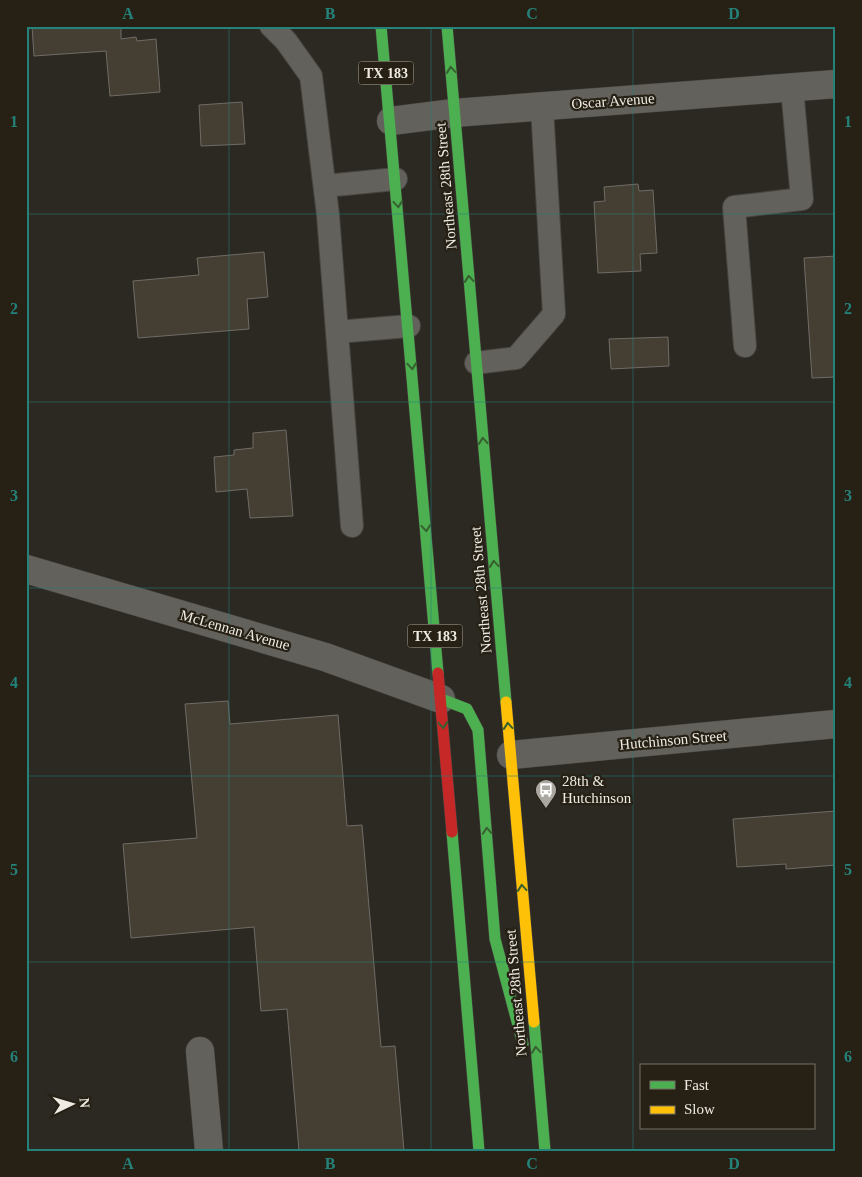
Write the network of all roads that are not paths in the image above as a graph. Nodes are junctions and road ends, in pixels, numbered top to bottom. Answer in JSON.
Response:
{"nodes":[{"id":1,"x":271,"y":26,"type":"edge"},
{"id":2,"x":381,"y":26,"type":"edge"},
{"id":3,"x":447,"y":26,"type":"edge"},
{"id":4,"x":836,"y":84,"type":"edge"},
{"id":5,"x":792,"y":88,"type":"junction"},
{"id":6,"x":542,"y":107,"type":"junction"},
{"id":7,"x":454,"y":114,"type":"junction"},
{"id":8,"x":391,"y":121,"type":"junction"},
{"id":9,"x":396,"y":179,"type":"junction"},
{"id":10,"x":325,"y":186,"type":"junction"},
{"id":11,"x":408,"y":326,"type":"junction"},
{"id":12,"x":337,"y":332,"type":"junction"},
{"id":13,"x":745,"y":346,"type":"dead end"},
{"id":14,"x":476,"y":363,"type":"junction"},
{"id":15,"x":352,"y":526,"type":"dead end"},
{"id":16,"x":26,"y":569,"type":"edge"},
{"id":17,"x":440,"y":699,"type":"junction"},
{"id":18,"x":836,"y":724,"type":"edge"},
{"id":19,"x":510,"y":755,"type":"junction"},
{"id":20,"x":200,"y":1051,"type":"dead end"},
{"id":21,"x":542,"y":1118,"type":"junction"},
{"id":22,"x":209,"y":1151,"type":"edge"},
{"id":23,"x":479,"y":1151,"type":"edge"},
{"id":24,"x":545,"y":1151,"type":"edge"}],
"edges":[{"from":1,"to":10,"type":"lane"},
{"from":2,"to":8,"type":"main road","number":"TX 183"},
{"from":7,"to":3,"type":"main road","name":"Northeast 28th Street","one_way":true},
{"from":4,"to":5,"type":"street","name":"Oscar Avenue"},
{"from":5,"to":6,"type":"street","name":"Oscar Avenue"},
{"from":5,"to":13,"type":"lane"},
{"from":6,"to":7,"type":"street","name":"Oscar Avenue"},
{"from":6,"to":14,"type":"lane"},
{"from":7,"to":8,"type":"street","name":"Oscar Avenue"},
{"from":14,"to":7,"type":"main road","name":"Northeast 28th Street","one_way":true},
{"from":8,"to":9,"type":"main road","number":"TX 183"},
{"from":9,"to":10,"type":"lane"},
{"from":9,"to":11,"type":"main road","number":"TX 183","one_way":true},
{"from":10,"to":12,"type":"lane"},
{"from":11,"to":12,"type":"lane"},
{"from":11,"to":17,"type":"main road","number":"TX 183","one_way":true},
{"from":12,"to":15,"type":"lane"},
{"from":19,"to":14,"type":"main road","name":"Northeast 28th Street","one_way":true},
{"from":16,"to":17,"type":"street","name":"McLennan Avenue"},
{"from":21,"to":17,"type":"main road","one_way":true},
{"from":17,"to":23,"type":"main road","number":"TX 183","one_way":true},
{"from":18,"to":19,"type":"street","name":"Hutchinson Street"},
{"from":21,"to":19,"type":"main road","name":"Northeast 28th Street","one_way":true},
{"from":20,"to":22,"type":"street"},
{"from":21,"to":24,"type":"main road","name":"Northeast 28th Street"}]}
